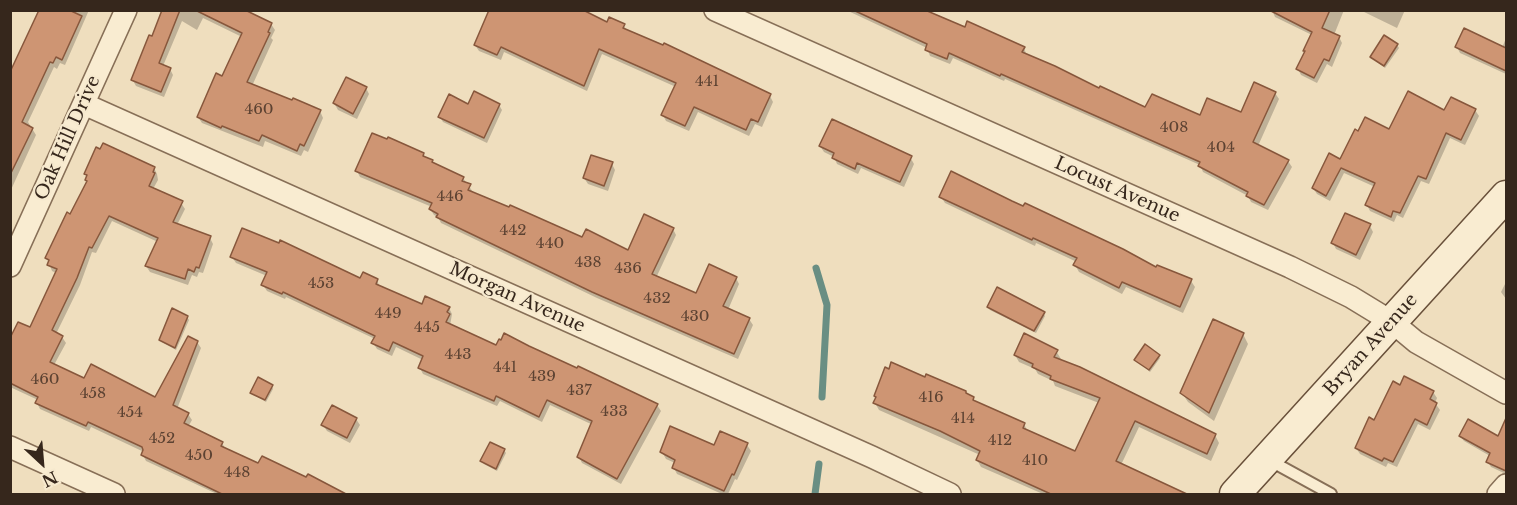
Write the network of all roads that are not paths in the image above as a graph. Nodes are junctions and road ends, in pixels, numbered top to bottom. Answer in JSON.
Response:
{"nodes":[{"id":1,"x":126,"y":10,"type":"edge"},
{"id":2,"x":715,"y":10,"type":"edge"},
{"id":3,"x":84,"y":104,"type":"junction"},
{"id":4,"x":1506,"y":196,"type":"edge"},
{"id":5,"x":10,"y":266,"type":"edge"},
{"id":6,"x":1392,"y":322,"type":"junction"},
{"id":7,"x":1506,"y":393,"type":"edge"},
{"id":8,"x":10,"y":447,"type":"edge"},
{"id":9,"x":1268,"y":459,"type":"junction"},
{"id":10,"x":1506,"y":485,"type":"edge"},
{"id":11,"x":114,"y":495,"type":"edge"},
{"id":12,"x":950,"y":495,"type":"edge"},
{"id":13,"x":1235,"y":495,"type":"edge"},
{"id":14,"x":1331,"y":495,"type":"edge"},
{"id":15,"x":1498,"y":495,"type":"edge"}],
"edges":[{"from":1,"to":3,"type":"street","name":"Oak Hill Drive"},
{"from":2,"to":6,"type":"street","name":"Locust Avenue"},
{"from":3,"to":5,"type":"street","name":"Oak Hill Drive"},
{"from":3,"to":12,"type":"street","name":"Morgan Avenue"},
{"from":4,"to":6,"type":"street","name":"Bryan Avenue"},
{"from":6,"to":7,"type":"street","name":"Locust Avenue"},
{"from":6,"to":9,"type":"street","name":"Bryan Avenue"},
{"from":8,"to":11,"type":"street"},
{"from":9,"to":13,"type":"street","name":"Bryan Avenue"},
{"from":9,"to":14,"type":"lane"},
{"from":10,"to":15,"type":"street"}]}
